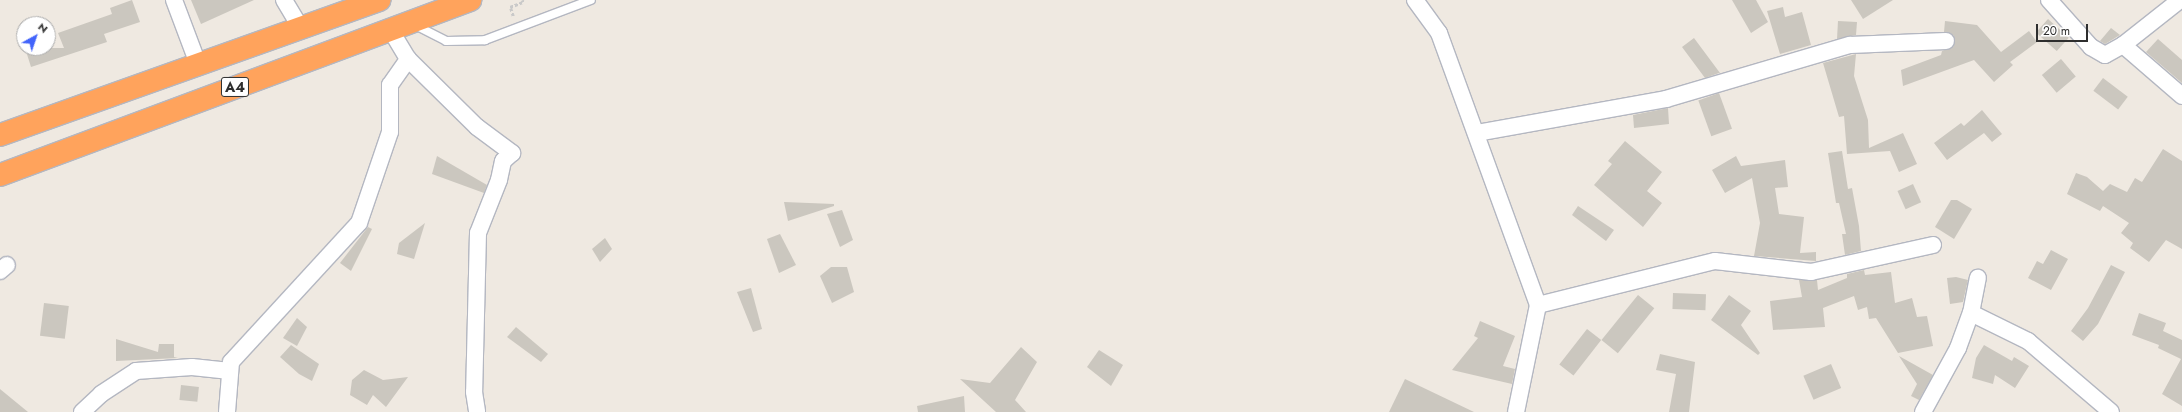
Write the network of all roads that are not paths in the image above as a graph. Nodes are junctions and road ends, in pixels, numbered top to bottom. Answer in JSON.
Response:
{"nodes":[{"id":1,"x":174,"y":0,"type":"edge"},
{"id":2,"x":284,"y":0,"type":"edge"},
{"id":3,"x":380,"y":0,"type":"edge"},
{"id":4,"x":470,"y":0,"type":"edge"},
{"id":5,"x":591,"y":0,"type":"edge"},
{"id":6,"x":1415,"y":0,"type":"edge"},
{"id":7,"x":2049,"y":0,"type":"edge"},
{"id":8,"x":2180,"y":0,"type":"edge"},
{"id":9,"x":399,"y":25,"type":"junction"},
{"id":10,"x":301,"y":28,"type":"junction"},
{"id":11,"x":1946,"y":41,"type":"dead end"},
{"id":12,"x":2123,"y":45,"type":"junction"},
{"id":13,"x":408,"y":59,"type":"junction"},
{"id":14,"x":198,"y":64,"type":"junction"},
{"id":15,"x":2182,"y":96,"type":"edge"},
{"id":16,"x":1477,"y":133,"type":"junction"},
{"id":17,"x":0,"y":135,"type":"edge"},
{"id":18,"x":0,"y":175,"type":"edge"},
{"id":19,"x":1933,"y":245,"type":"dead end"},
{"id":20,"x":1978,"y":278,"type":"dead end"},
{"id":21,"x":1538,"y":305,"type":"junction"},
{"id":22,"x":1971,"y":313,"type":"junction"},
{"id":23,"x":230,"y":371,"type":"junction"},
{"id":24,"x":82,"y":412,"type":"edge"},
{"id":25,"x":227,"y":412,"type":"edge"},
{"id":26,"x":478,"y":412,"type":"edge"},
{"id":27,"x":1516,"y":412,"type":"edge"},
{"id":28,"x":1923,"y":412,"type":"edge"},
{"id":29,"x":2112,"y":412,"type":"edge"}],
"edges":[{"from":1,"to":14,"type":"street"},
{"from":2,"to":10,"type":"street"},
{"from":3,"to":10,"type":"highway","number":"A4"},
{"from":4,"to":9,"type":"highway","number":"A4"},
{"from":5,"to":9,"type":"lane"},
{"from":6,"to":16,"type":"street"},
{"from":7,"to":12,"type":"street"},
{"from":8,"to":12,"type":"street"},
{"from":9,"to":13,"type":"street"},
{"from":9,"to":18,"type":"highway","number":"A4"},
{"from":10,"to":14,"type":"highway","number":"A4"},
{"from":11,"to":16,"type":"street"},
{"from":12,"to":15,"type":"street"},
{"from":13,"to":23,"type":"street"},
{"from":13,"to":26,"type":"street"},
{"from":14,"to":17,"type":"highway","number":"A4"},
{"from":16,"to":21,"type":"street"},
{"from":19,"to":21,"type":"street"},
{"from":20,"to":22,"type":"street"},
{"from":21,"to":27,"type":"street"},
{"from":22,"to":28,"type":"street"},
{"from":22,"to":29,"type":"street"},
{"from":23,"to":24,"type":"street"},
{"from":23,"to":25,"type":"street"}]}
